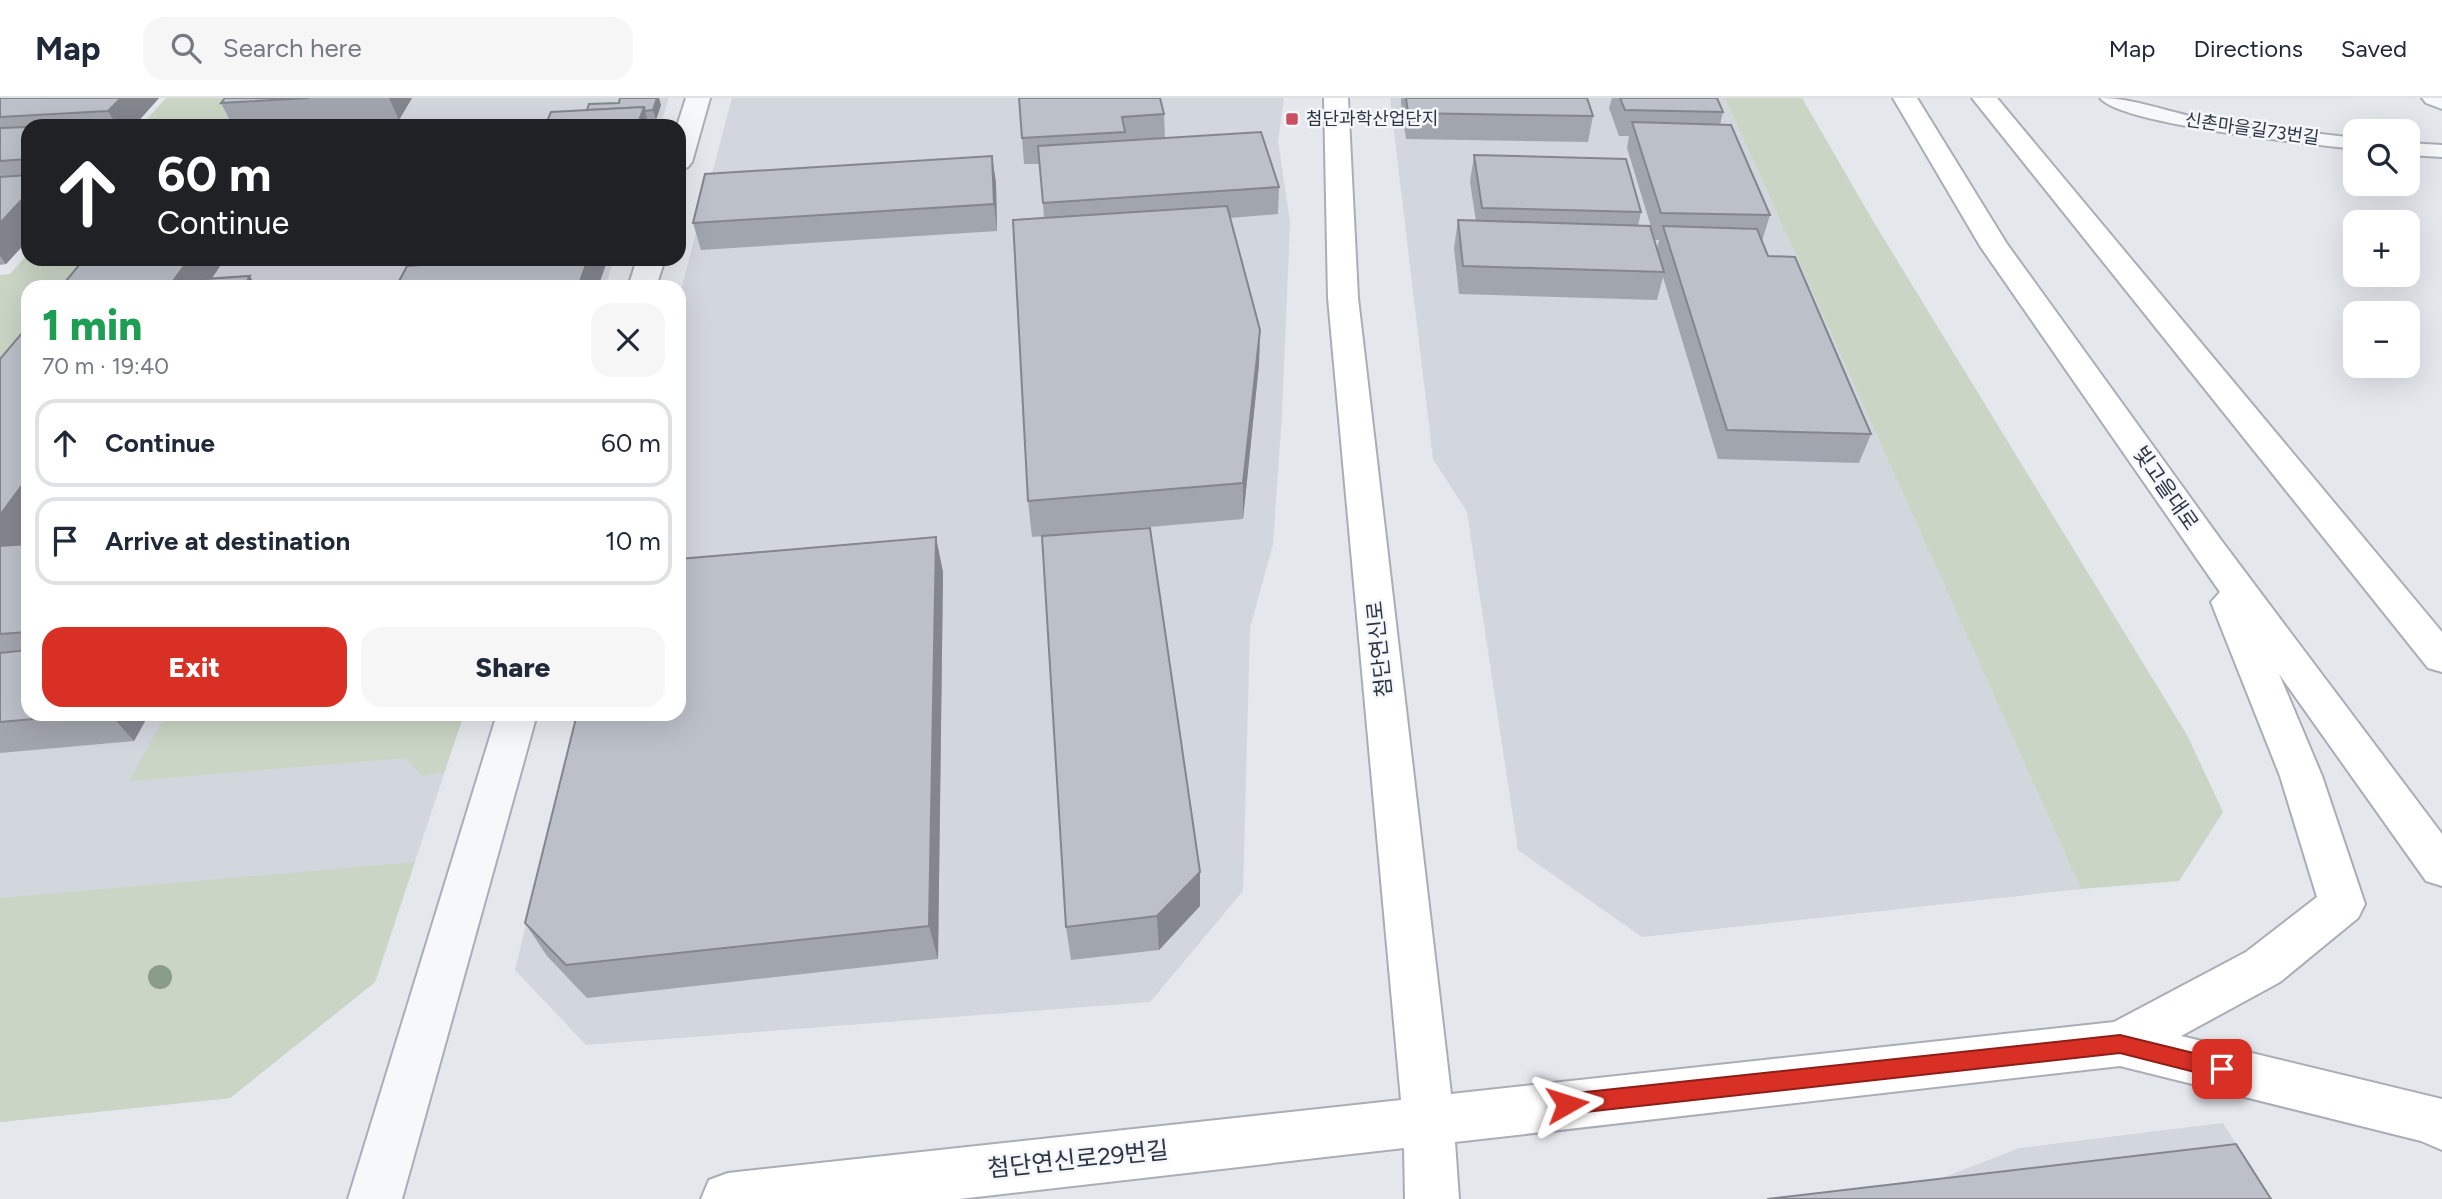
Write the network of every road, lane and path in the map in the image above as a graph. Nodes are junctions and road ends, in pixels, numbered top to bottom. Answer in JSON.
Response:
{"nodes":[{"id":1,"x":698,"y":98,"type":"edge"},
{"id":2,"x":1336,"y":98,"type":"edge"},
{"id":3,"x":1887,"y":98,"type":"edge"},
{"id":4,"x":1905,"y":98,"type":"edge"},
{"id":5,"x":1984,"y":98,"type":"edge"},
{"id":6,"x":2003,"y":98,"type":"edge"},
{"id":7,"x":2109,"y":98,"type":"edge"},
{"id":8,"x":2434,"y":98,"type":"edge"},
{"id":9,"x":2442,"y":102,"type":"edge"},
{"id":10,"x":686,"y":138,"type":"edge"},
{"id":11,"x":2343,"y":142,"type":"edge"},
{"id":12,"x":2420,"y":150,"type":"edge"},
{"id":13,"x":2442,"y":151,"type":"edge"},
{"id":14,"x":1994,"y":246,"type":"junction"},
{"id":15,"x":2107,"y":247,"type":"junction"},
{"id":16,"x":2347,"y":543,"type":"junction"},
{"id":17,"x":2208,"y":548,"type":"junction"},
{"id":18,"x":2442,"y":621,"type":"edge"},
{"id":19,"x":2442,"y":658,"type":"edge"},
{"id":20,"x":515,"y":721,"type":"edge"},
{"id":21,"x":2442,"y":868,"type":"edge"},
{"id":22,"x":2120,"y":1044,"type":"junction"},
{"id":23,"x":1428,"y":1119,"type":"junction"},
{"id":24,"x":2442,"y":1126,"type":"edge"},
{"id":25,"x":375,"y":1199,"type":"edge"},
{"id":26,"x":728,"y":1199,"type":"edge"},
{"id":27,"x":1432,"y":1199,"type":"edge"}],
"edges":[{"from":1,"to":10,"type":"street"},
{"from":2,"to":23,"type":"street","name":"첨단연신로"},
{"from":3,"to":14,"type":"street"},
{"from":4,"to":14,"type":"street","name":"빛고을대로"},
{"from":5,"to":15,"type":"street"},
{"from":6,"to":15,"type":"street"},
{"from":7,"to":11,"type":"lane","name":"신촌마을길73번길"},
{"from":8,"to":9,"type":"street"},
{"from":12,"to":13,"type":"lane"},
{"from":14,"to":17,"type":"street","name":"빛고을대로"},
{"from":15,"to":16,"type":"street"},
{"from":16,"to":18,"type":"street"},
{"from":16,"to":19,"type":"street"},
{"from":17,"to":21,"type":"street","name":"빛고을대로"},
{"from":17,"to":22,"type":"street"},
{"from":20,"to":25,"type":"street"},
{"from":22,"to":23,"type":"street","name":"첨단연신로29번길"},
{"from":22,"to":24,"type":"street"},
{"from":23,"to":26,"type":"street","name":"첨단연신로29번길"},
{"from":23,"to":27,"type":"street","name":"첨단연신로"}]}
